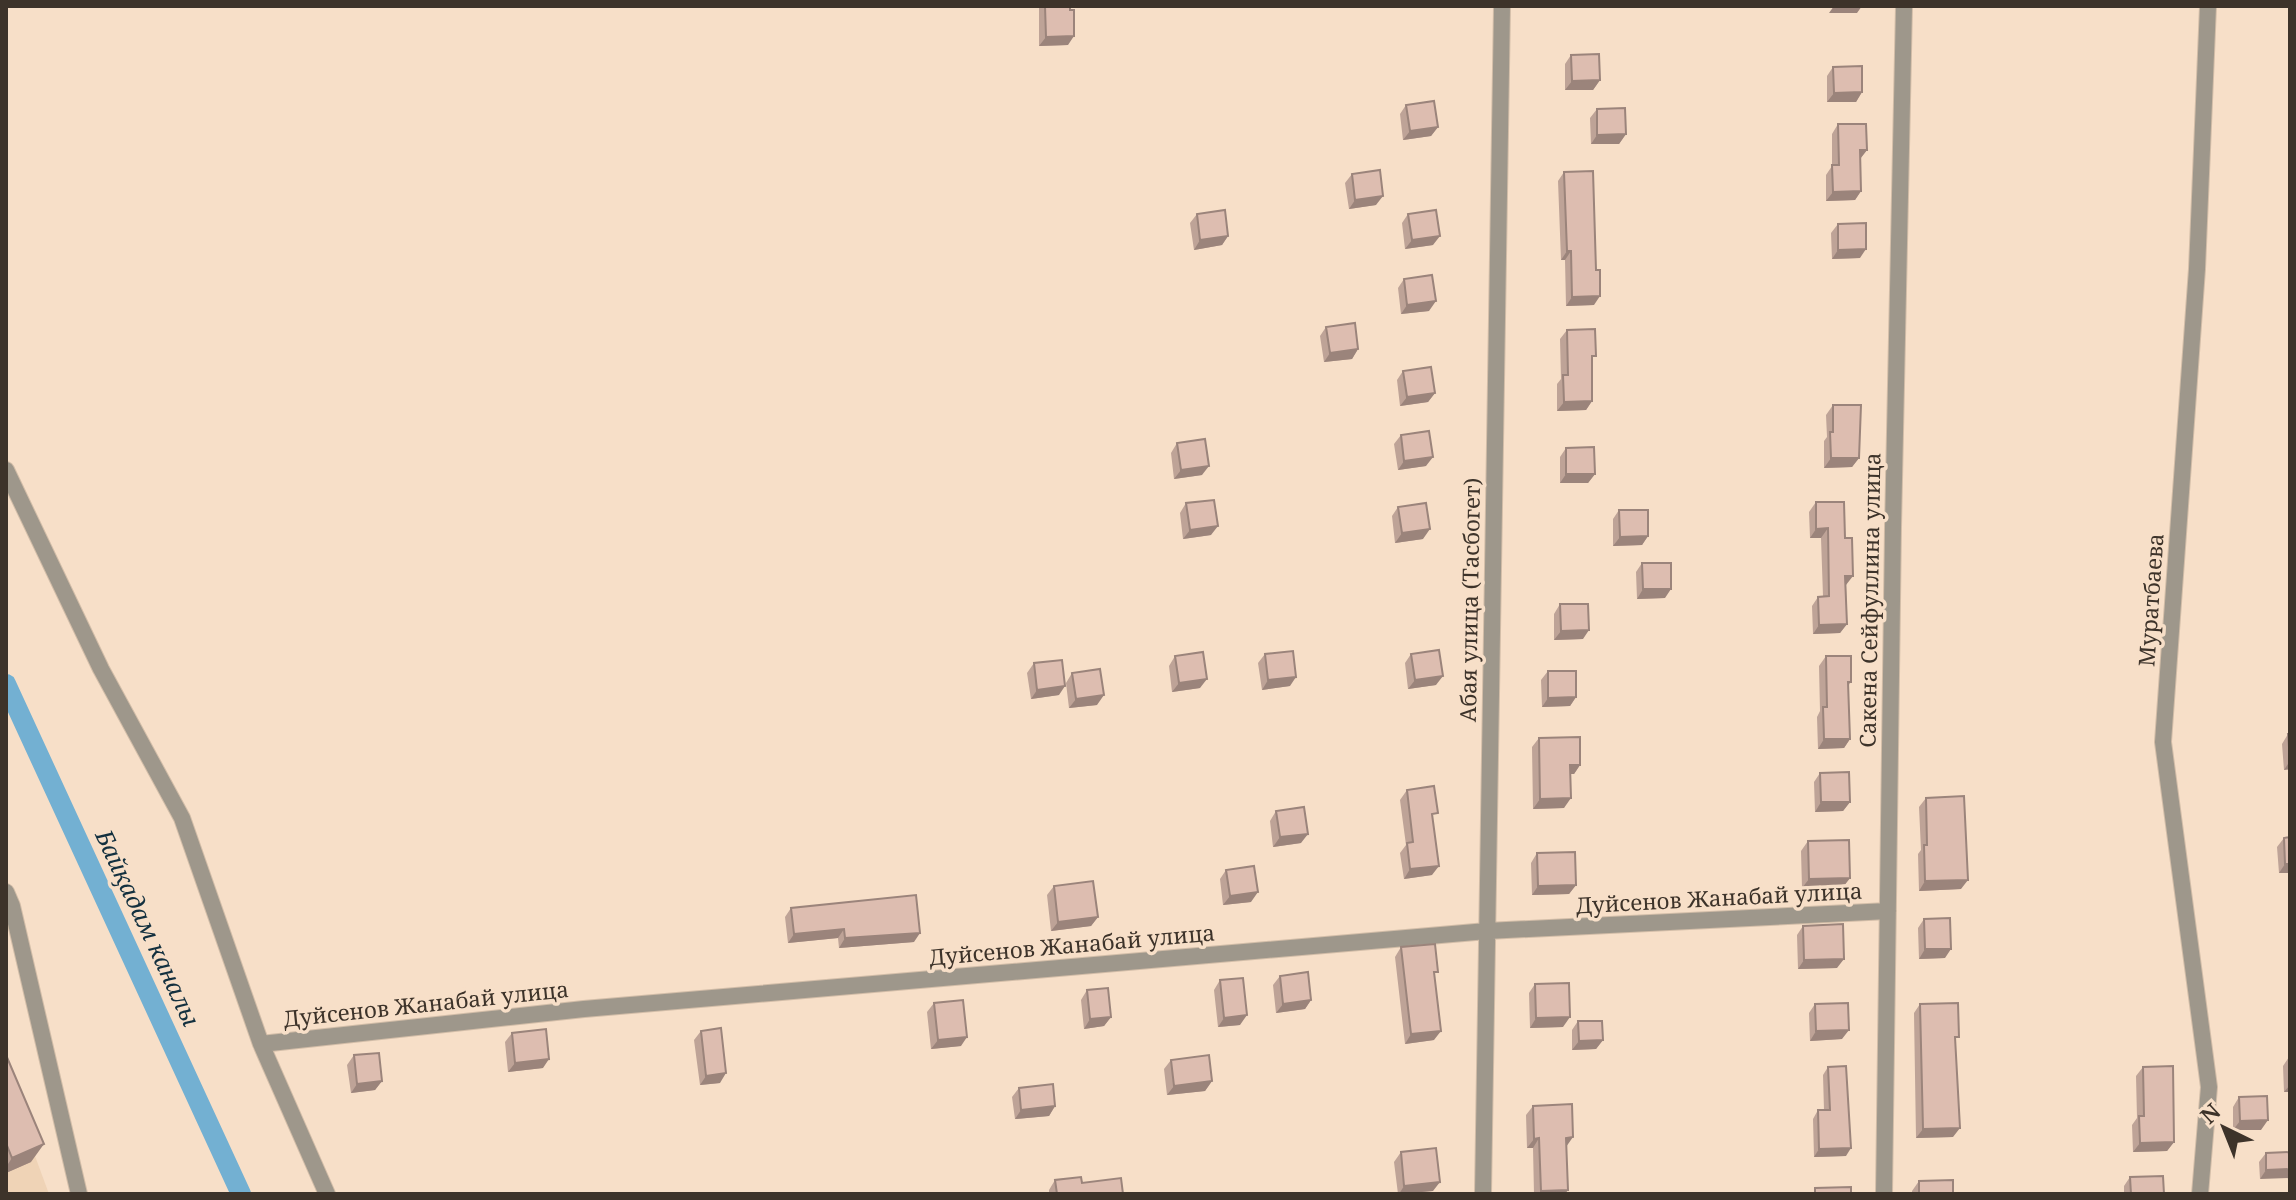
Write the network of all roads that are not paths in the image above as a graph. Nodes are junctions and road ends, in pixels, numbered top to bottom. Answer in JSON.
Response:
{"nodes":[{"id":1,"x":1502,"y":6,"type":"edge"},
{"id":2,"x":1904,"y":6,"type":"edge"},
{"id":3,"x":2208,"y":6,"type":"edge"},
{"id":4,"x":6,"y":470,"type":"edge"},
{"id":5,"x":6,"y":892,"type":"edge"},
{"id":6,"x":1888,"y":911,"type":"junction"},
{"id":7,"x":1487,"y":931,"type":"junction"},
{"id":8,"x":261,"y":1044,"type":"junction"},
{"id":9,"x":79,"y":1194,"type":"edge"},
{"id":10,"x":327,"y":1194,"type":"edge"},
{"id":11,"x":1483,"y":1194,"type":"edge"},
{"id":12,"x":1884,"y":1194,"type":"edge"},
{"id":13,"x":2200,"y":1194,"type":"edge"}],
"edges":[{"from":1,"to":7,"type":"street","name":"Абая улица (Тасбогет)"},
{"from":2,"to":6,"type":"street","name":"Сакена Сейфуллина улица"},
{"from":3,"to":13,"type":"street","name":"Муратбаева"},
{"from":4,"to":8,"type":"street"},
{"from":5,"to":9,"type":"street"},
{"from":6,"to":7,"type":"street","name":"Дуйсенов Жанабай улица"},
{"from":6,"to":12,"type":"street","name":"Сакена Сейфуллина улица"},
{"from":7,"to":8,"type":"street","name":"Дуйсенов Жанабай улица"},
{"from":7,"to":11,"type":"street","name":"Абая улица (Тасбогет)"},
{"from":8,"to":10,"type":"street"}]}
